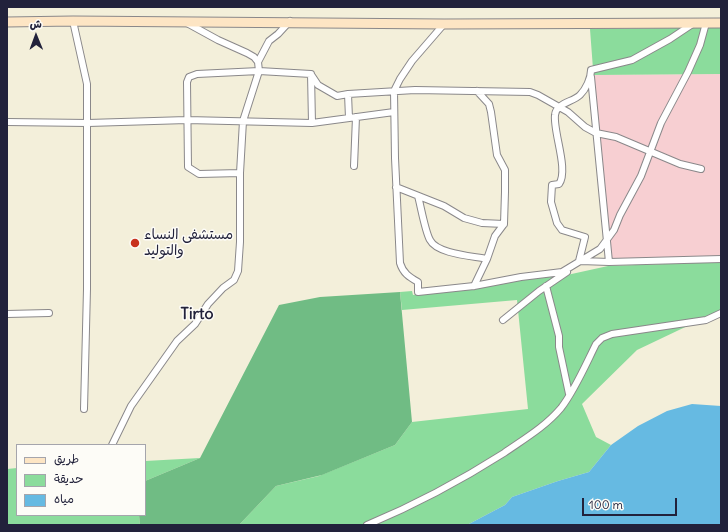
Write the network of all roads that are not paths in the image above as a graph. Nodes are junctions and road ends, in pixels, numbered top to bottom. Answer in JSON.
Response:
{"nodes":[{"id":1,"x":73,"y":21,"type":"junction"},
{"id":2,"x":7,"y":22,"type":"edge"},
{"id":3,"x":186,"y":22,"type":"junction"},
{"id":4,"x":290,"y":22,"type":"junction"},
{"id":5,"x":694,"y":23,"type":"junction"},
{"id":6,"x":706,"y":23,"type":"junction"},
{"id":7,"x":721,"y":23,"type":"edge"},
{"id":8,"x":444,"y":24,"type":"junction"},
{"id":9,"x":258,"y":62,"type":"junction"},
{"id":10,"x":259,"y":71,"type":"junction"},
{"id":11,"x":311,"y":74,"type":"junction"},
{"id":12,"x":591,"y":77,"type":"junction"},
{"id":13,"x":394,"y":91,"type":"junction"},
{"id":14,"x":478,"y":91,"type":"junction"},
{"id":15,"x":348,"y":94,"type":"junction"},
{"id":16,"x":559,"y":107,"type":"junction"},
{"id":17,"x":394,"y":112,"type":"junction"},
{"id":18,"x":356,"y":117,"type":"junction"},
{"id":19,"x":348,"y":118,"type":"junction"},
{"id":20,"x":187,"y":120,"type":"junction"},
{"id":21,"x":243,"y":121,"type":"junction"},
{"id":22,"x":7,"y":122,"type":"edge"},
{"id":23,"x":88,"y":123,"type":"junction"},
{"id":24,"x":312,"y":123,"type":"junction"},
{"id":25,"x":596,"y":133,"type":"junction"},
{"id":26,"x":651,"y":151,"type":"junction"},
{"id":27,"x":354,"y":166,"type":"dead end"},
{"id":28,"x":701,"y":169,"type":"dead end"},
{"id":29,"x":240,"y":173,"type":"junction"},
{"id":30,"x":396,"y":187,"type":"junction"},
{"id":31,"x":418,"y":196,"type":"junction"},
{"id":32,"x":504,"y":224,"type":"junction"},
{"id":33,"x":607,"y":239,"type":"junction"},
{"id":34,"x":488,"y":259,"type":"junction"},
{"id":35,"x":721,"y":259,"type":"edge"},
{"id":36,"x":579,"y":261,"type":"junction"},
{"id":37,"x":609,"y":262,"type":"junction"},
{"id":38,"x":474,"y":286,"type":"junction"},
{"id":39,"x":546,"y":286,"type":"junction"},
{"id":40,"x":49,"y":313,"type":"dead end"},
{"id":41,"x":721,"y":313,"type":"edge"},
{"id":42,"x":7,"y":314,"type":"edge"},
{"id":43,"x":503,"y":320,"type":"dead end"},
{"id":44,"x":569,"y":394,"type":"junction"},
{"id":45,"x":84,"y":409,"type":"dead end"},
{"id":46,"x":112,"y":444,"type":"edge"},
{"id":47,"x":367,"y":525,"type":"edge"}],
"edges":[{"from":1,"to":2,"type":"main road"},
{"from":1,"to":3,"type":"main road"},
{"from":1,"to":23,"type":"street"},
{"from":3,"to":4,"type":"main road"},
{"from":3,"to":9,"type":"street"},
{"from":4,"to":8,"type":"main road"},
{"from":4,"to":9,"type":"street"},
{"from":5,"to":6,"type":"main road"},
{"from":5,"to":8,"type":"main road"},
{"from":5,"to":12,"type":"street"},
{"from":6,"to":7,"type":"main road"},
{"from":6,"to":26,"type":"street"},
{"from":8,"to":13,"type":"street"},
{"from":9,"to":10,"type":"street"},
{"from":10,"to":11,"type":"street"},
{"from":10,"to":20,"type":"street"},
{"from":10,"to":21,"type":"street"},
{"from":11,"to":15,"type":"street"},
{"from":11,"to":24,"type":"street"},
{"from":12,"to":16,"type":"street"},
{"from":12,"to":25,"type":"street"},
{"from":13,"to":14,"type":"street"},
{"from":13,"to":15,"type":"street"},
{"from":13,"to":17,"type":"street"},
{"from":14,"to":16,"type":"street"},
{"from":14,"to":32,"type":"street"},
{"from":15,"to":19,"type":"street"},
{"from":16,"to":25,"type":"street"},
{"from":16,"to":36,"type":"street"},
{"from":17,"to":18,"type":"street"},
{"from":17,"to":30,"type":"street"},
{"from":18,"to":19,"type":"street"},
{"from":18,"to":27,"type":"street"},
{"from":19,"to":24,"type":"street"},
{"from":20,"to":21,"type":"street"},
{"from":20,"to":23,"type":"street"},
{"from":20,"to":29,"type":"street"},
{"from":21,"to":24,"type":"street"},
{"from":21,"to":29,"type":"street"},
{"from":22,"to":23,"type":"street"},
{"from":23,"to":45,"type":"street"},
{"from":25,"to":26,"type":"street"},
{"from":25,"to":33,"type":"street"},
{"from":26,"to":28,"type":"street"},
{"from":26,"to":33,"type":"street"},
{"from":29,"to":46,"type":"street"},
{"from":30,"to":31,"type":"street"},
{"from":30,"to":38,"type":"street"},
{"from":31,"to":32,"type":"street"},
{"from":31,"to":34,"type":"street"},
{"from":32,"to":34,"type":"street"},
{"from":33,"to":36,"type":"street"},
{"from":33,"to":37,"type":"street"},
{"from":34,"to":38,"type":"street"},
{"from":35,"to":37,"type":"street"},
{"from":36,"to":37,"type":"street"},
{"from":36,"to":38,"type":"street"},
{"from":36,"to":39,"type":"street"},
{"from":39,"to":43,"type":"street"},
{"from":39,"to":44,"type":"street"},
{"from":40,"to":42,"type":"street"},
{"from":41,"to":44,"type":"street"},
{"from":44,"to":47,"type":"street"}]}
